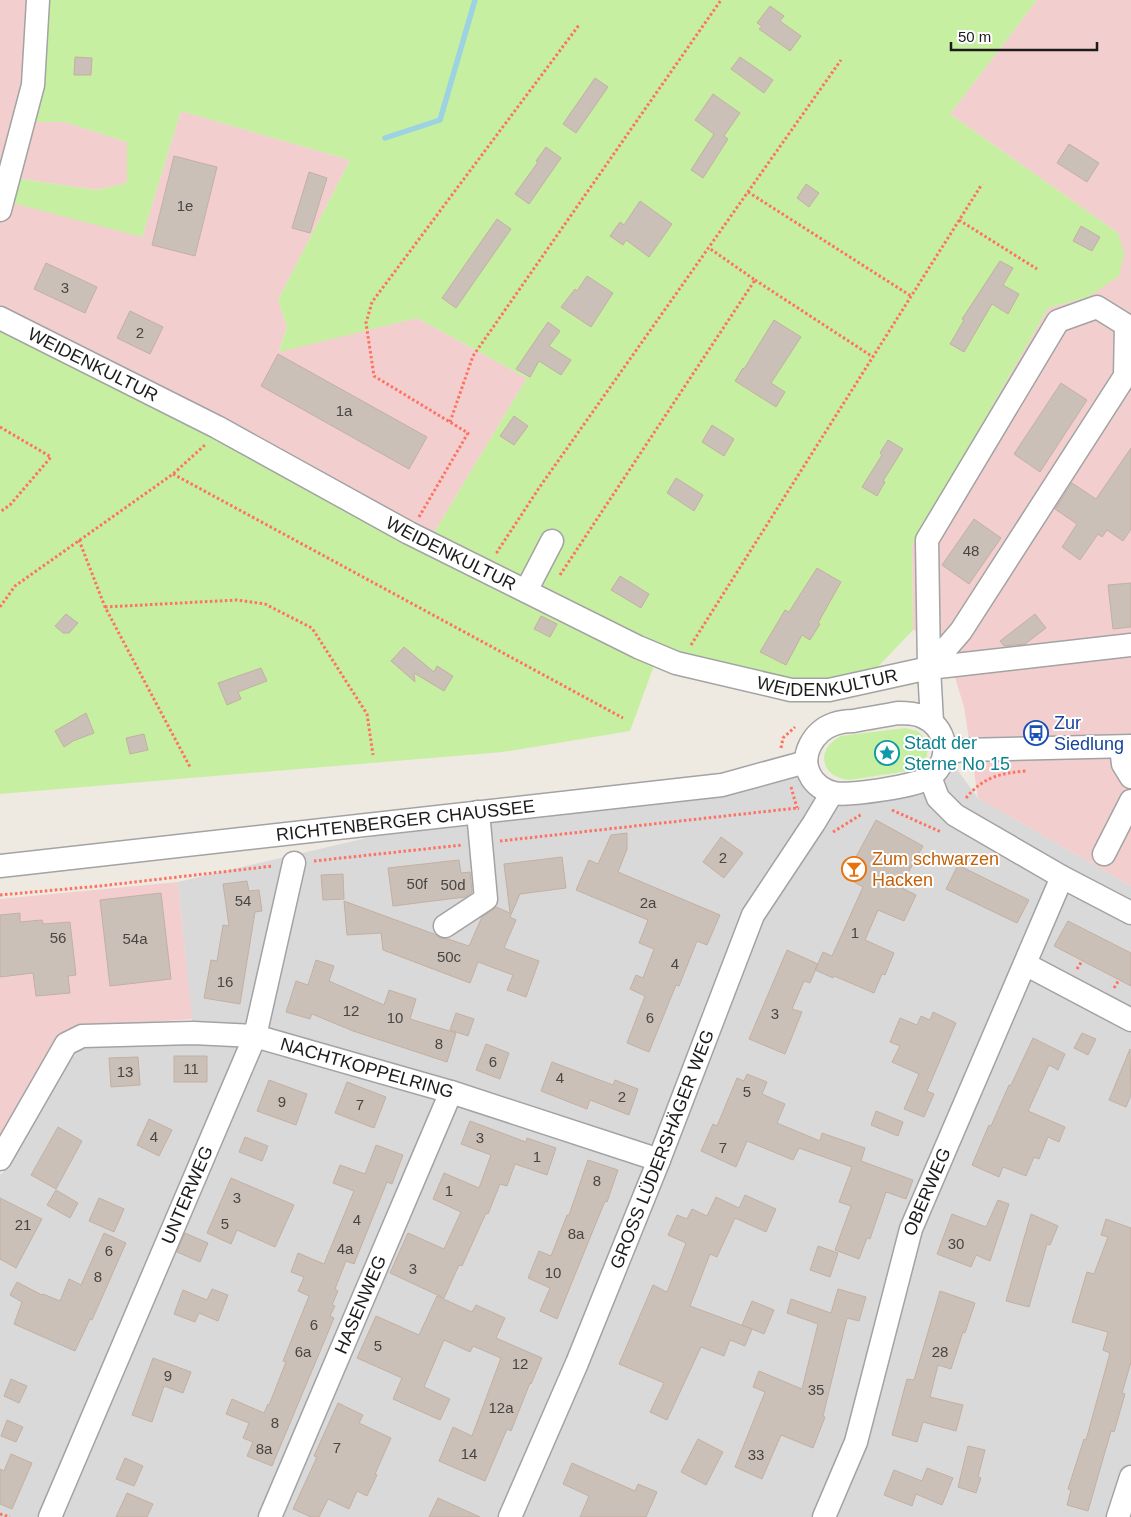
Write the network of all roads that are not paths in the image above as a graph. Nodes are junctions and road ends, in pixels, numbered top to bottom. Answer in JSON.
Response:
{"nodes":[{"id":1,"x":38,"y":0,"type":"edge"},
{"id":2,"x":0,"y":210,"type":"edge"},
{"id":3,"x":0,"y":318,"type":"edge"},
{"id":4,"x":552,"y":541,"type":"dead end"},
{"id":5,"x":531,"y":582,"type":"junction"},
{"id":6,"x":1131,"y":645,"type":"edge"},
{"id":7,"x":929,"y":668,"type":"junction"},
{"id":8,"x":898,"y":713,"type":"junction"},
{"id":9,"x":932,"y":722,"type":"junction"},
{"id":10,"x":1126,"y":747,"type":"edge"},
{"id":11,"x":945,"y":753,"type":"junction"},
{"id":12,"x":806,"y":762,"type":"junction"},
{"id":13,"x":930,"y":777,"type":"junction"},
{"id":14,"x":1131,"y":778,"type":"edge"},
{"id":15,"x":832,"y":793,"type":"junction"},
{"id":16,"x":1131,"y":801,"type":"edge"},
{"id":17,"x":478,"y":812,"type":"junction"},
{"id":18,"x":1104,"y":854,"type":"dead end"},
{"id":19,"x":294,"y":863,"type":"road end"},
{"id":20,"x":0,"y":866,"type":"edge"},
{"id":21,"x":1062,"y":877,"type":"junction"},
{"id":22,"x":1131,"y":913,"type":"edge"},
{"id":23,"x":445,"y":926,"type":"dead end"},
{"id":24,"x":1025,"y":964,"type":"junction"},
{"id":25,"x":1131,"y":1020,"type":"edge"},
{"id":26,"x":255,"y":1036,"type":"junction"},
{"id":27,"x":451,"y":1092,"type":"junction"},
{"id":28,"x":0,"y":1159,"type":"edge"},
{"id":29,"x":659,"y":1160,"type":"junction"},
{"id":30,"x":1131,"y":1477,"type":"edge"},
{"id":31,"x":50,"y":1517,"type":"edge"},
{"id":32,"x":270,"y":1517,"type":"edge"},
{"id":33,"x":510,"y":1517,"type":"edge"},
{"id":34,"x":824,"y":1517,"type":"edge"},
{"id":35,"x":1118,"y":1517,"type":"edge"}],
"edges":[{"from":1,"to":2,"type":"street"},
{"from":3,"to":5,"type":"street","name":"WEIDENKULTUR"},
{"from":4,"to":5,"type":"street"},
{"from":5,"to":7,"type":"street","name":"WEIDENKULTUR"},
{"from":6,"to":7,"type":"street","name":"WEIDENKULTUR"},
{"from":7,"to":7,"type":"street"},
{"from":7,"to":8,"type":"street"},
{"from":7,"to":9,"type":"street"},
{"from":8,"to":9,"type":"street"},
{"from":8,"to":12,"type":"street"},
{"from":9,"to":11,"type":"street"},
{"from":10,"to":11,"type":"street"},
{"from":10,"to":14,"type":"street"},
{"from":11,"to":13,"type":"street"},
{"from":12,"to":15,"type":"street"},
{"from":12,"to":17,"type":"street","name":"RICHTENBERGER CHAUSSEE"},
{"from":13,"to":15,"type":"street"},
{"from":13,"to":21,"type":"street"},
{"from":15,"to":29,"type":"street","name":"GROSS LÜDERSHÄGER WEG"},
{"from":16,"to":18,"type":"street"},
{"from":17,"to":20,"type":"street","name":"RICHTENBERGER CHAUSSEE"},
{"from":17,"to":23,"type":"street"},
{"from":19,"to":26,"type":"street","name":"UNTERWEG"},
{"from":21,"to":22,"type":"street"},
{"from":21,"to":24,"type":"street","name":"OBERWEG"},
{"from":24,"to":25,"type":"street"},
{"from":24,"to":34,"type":"street","name":"OBERWEG"},
{"from":26,"to":27,"type":"street","name":"NACHTKOPPELRING"},
{"from":26,"to":28,"type":"street","name":"NACHTKOPPELRING"},
{"from":26,"to":31,"type":"street","name":"UNTERWEG"},
{"from":27,"to":29,"type":"street","name":"NACHTKOPPELRING"},
{"from":27,"to":32,"type":"street","name":"HASENWEG"},
{"from":29,"to":33,"type":"street","name":"GROSS LÜDERSHÄGER WEG"},
{"from":30,"to":35,"type":"street"}]}
